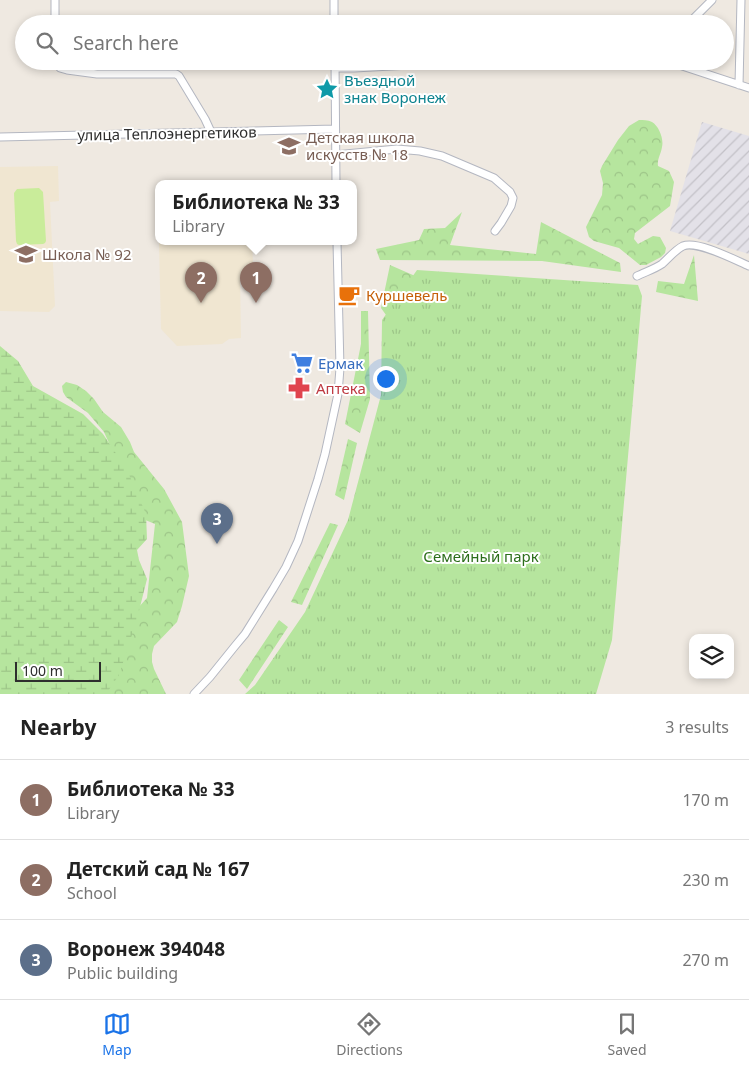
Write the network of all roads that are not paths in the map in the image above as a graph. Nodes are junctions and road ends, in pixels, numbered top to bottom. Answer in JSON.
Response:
{"nodes":[{"id":1,"x":55,"y":0,"type":"edge"},
{"id":2,"x":334,"y":0,"type":"edge"},
{"id":3,"x":712,"y":0,"type":"edge"},
{"id":4,"x":741,"y":0,"type":"edge"},
{"id":5,"x":55,"y":15,"type":"edge"},
{"id":6,"x":334,"y":15,"type":"edge"},
{"id":7,"x":697,"y":15,"type":"edge"},
{"id":8,"x":67,"y":70,"type":"edge"},
{"id":9,"x":335,"y":70,"type":"edge"},
{"id":10,"x":694,"y":70,"type":"edge"},
{"id":11,"x":739,"y":85,"type":"junction"},
{"id":12,"x":749,"y":88,"type":"edge"},
{"id":13,"x":335,"y":129,"type":"junction"},
{"id":14,"x":211,"y":132,"type":"junction"},
{"id":15,"x":0,"y":137,"type":"edge"},
{"id":16,"x":335,"y":155,"type":"junction"},
{"id":17,"x":336,"y":180,"type":"edge"},
{"id":18,"x":496,"y":231,"type":"dead end"},
{"id":19,"x":337,"y":245,"type":"edge"},
{"id":20,"x":749,"y":266,"type":"edge"},
{"id":21,"x":637,"y":276,"type":"dead end"},
{"id":22,"x":194,"y":694,"type":"edge"}],
"edges":[{"from":1,"to":5,"type":"street"},
{"from":2,"to":6,"type":"street"},
{"from":3,"to":7,"type":"street"},
{"from":4,"to":11,"type":"street"},
{"from":8,"to":14,"type":"street"},
{"from":9,"to":13,"type":"street"},
{"from":10,"to":11,"type":"street"},
{"from":11,"to":12,"type":"street"},
{"from":13,"to":14,"type":"street","name":"улица Теплоэнергетиков"},
{"from":13,"to":16,"type":"street"},
{"from":14,"to":15,"type":"street","name":"улица Теплоэнергетиков"},
{"from":16,"to":17,"type":"street"},
{"from":16,"to":18,"type":"street"},
{"from":19,"to":22,"type":"street"},
{"from":20,"to":21,"type":"street"}]}
